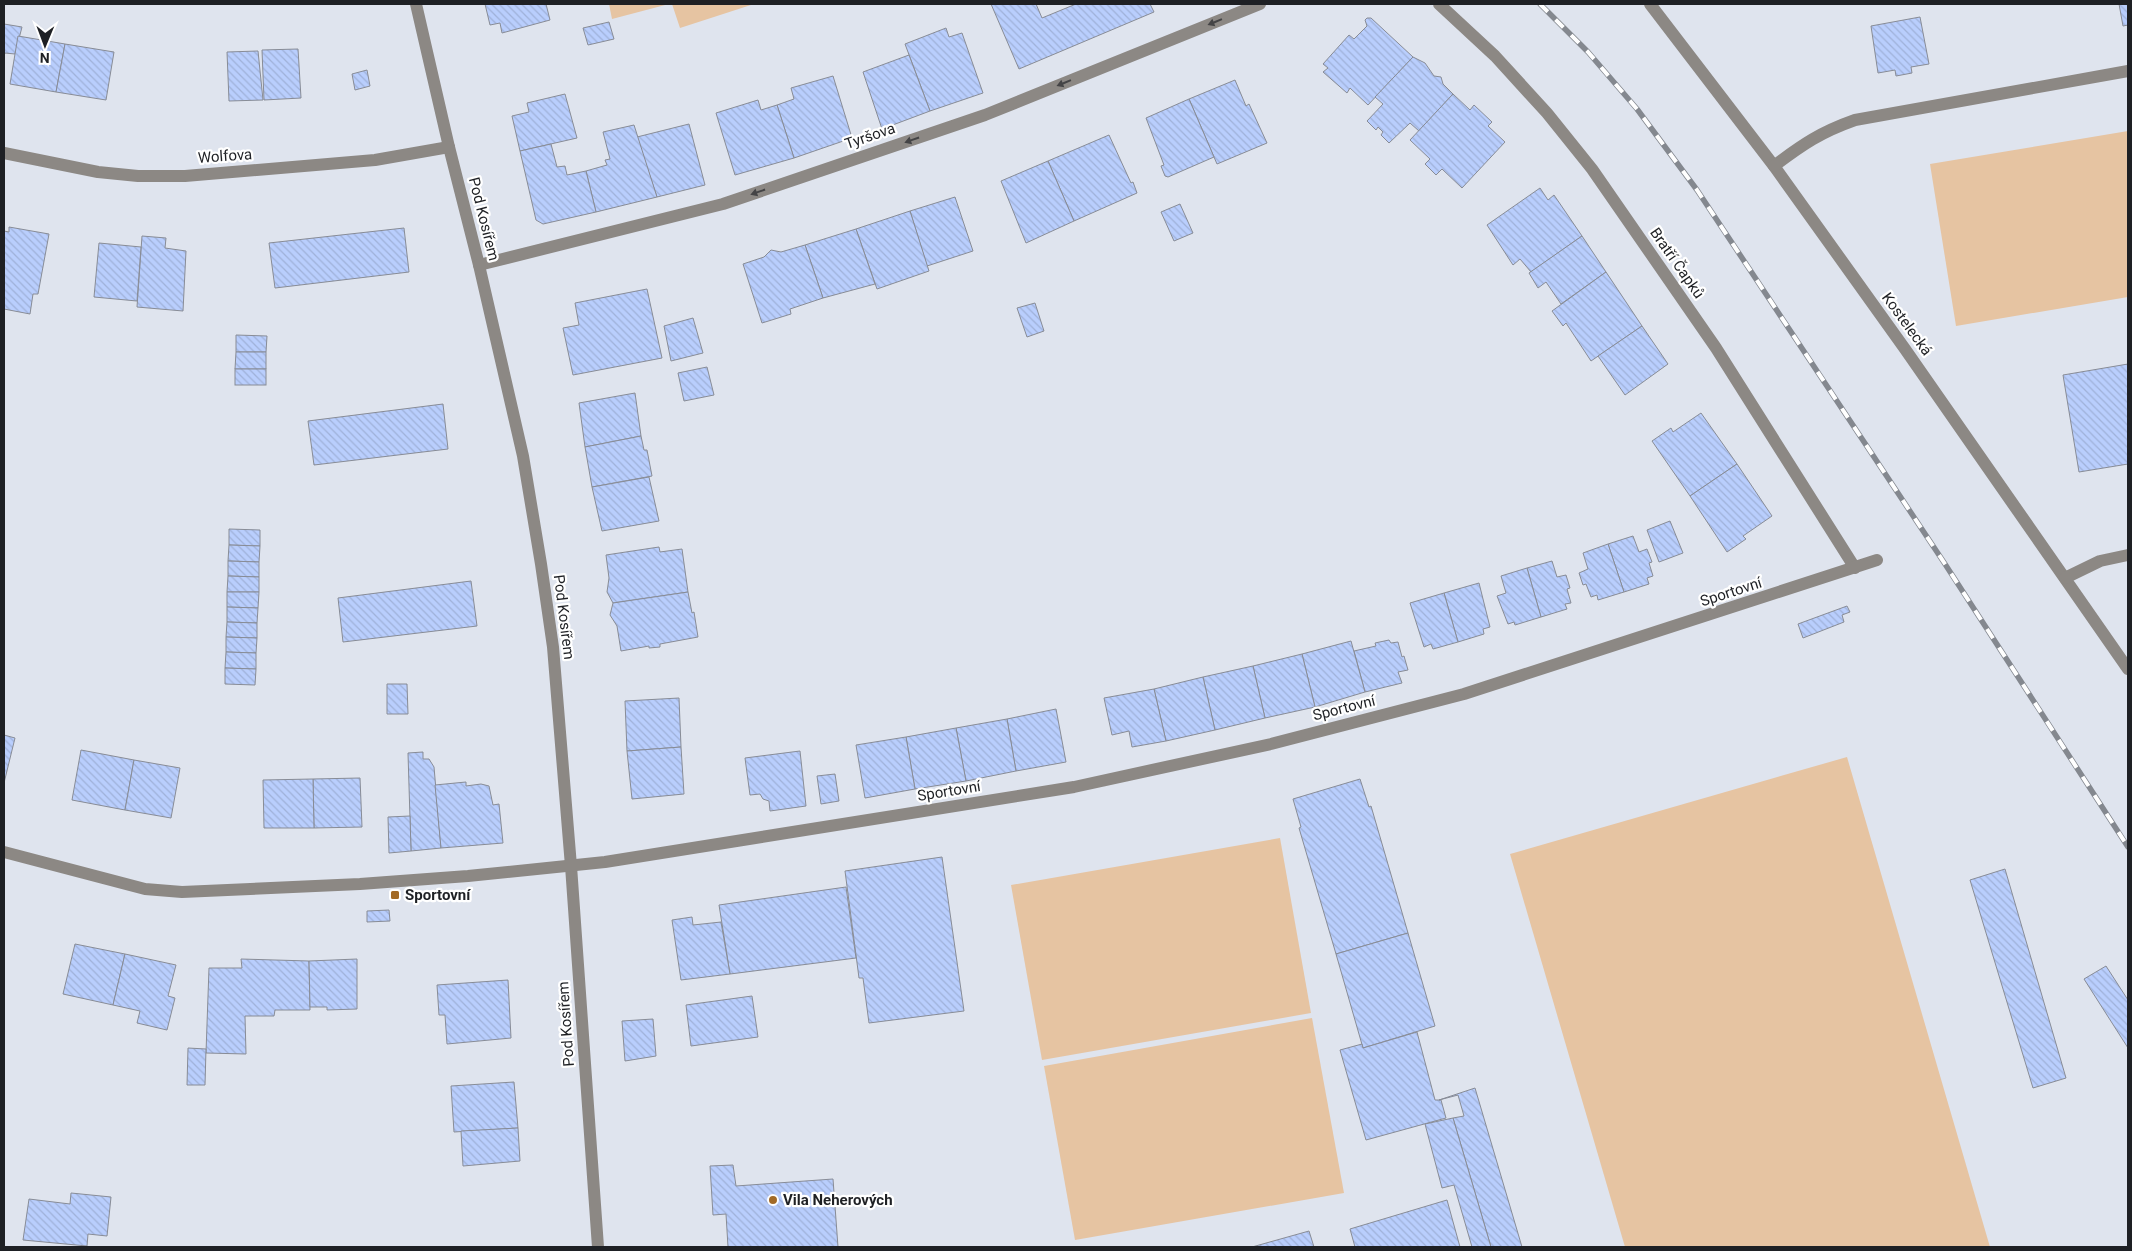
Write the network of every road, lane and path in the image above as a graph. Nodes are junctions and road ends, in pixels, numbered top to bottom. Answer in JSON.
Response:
{"nodes":[{"id":1,"x":416,"y":4,"type":"edge"},
{"id":2,"x":1260,"y":4,"type":"edge"},
{"id":3,"x":1439,"y":4,"type":"edge"},
{"id":4,"x":1650,"y":4,"type":"edge"},
{"id":5,"x":2128,"y":71,"type":"edge"},
{"id":6,"x":449,"y":147,"type":"junction"},
{"id":7,"x":4,"y":153,"type":"edge"},
{"id":8,"x":1774,"y":166,"type":"junction"},
{"id":9,"x":479,"y":265,"type":"junction"},
{"id":10,"x":2128,"y":555,"type":"edge"},
{"id":11,"x":1877,"y":560,"type":"dead end"},
{"id":12,"x":1855,"y":568,"type":"junction"},
{"id":13,"x":2065,"y":578,"type":"junction"},
{"id":14,"x":2128,"y":669,"type":"edge"},
{"id":15,"x":4,"y":852,"type":"edge"},
{"id":16,"x":571,"y":866,"type":"junction"},
{"id":17,"x":598,"y":1247,"type":"edge"}],
"edges":[{"from":1,"to":6,"type":"street","name":"Pod Kosířem"},
{"from":2,"to":9,"type":"street","name":"Tyršova","one_way":true},
{"from":3,"to":12,"type":"street","name":"Bratří Čapků"},
{"from":4,"to":8,"type":"street","name":"Kostelecká"},
{"from":5,"to":8,"type":"street"},
{"from":6,"to":7,"type":"street","name":"Wolfova"},
{"from":6,"to":9,"type":"street","name":"Pod Kosířem"},
{"from":8,"to":13,"type":"street","name":"Kostelecká"},
{"from":9,"to":16,"type":"street","name":"Pod Kosířem"},
{"from":10,"to":13,"type":"street"},
{"from":11,"to":12,"type":"street","name":"Sportovní"},
{"from":12,"to":16,"type":"street","name":"Sportovní"},
{"from":13,"to":14,"type":"street","name":"Kostelecká"},
{"from":15,"to":16,"type":"street","name":"Sportovní"},
{"from":16,"to":17,"type":"street","name":"Pod Kosířem"}]}
